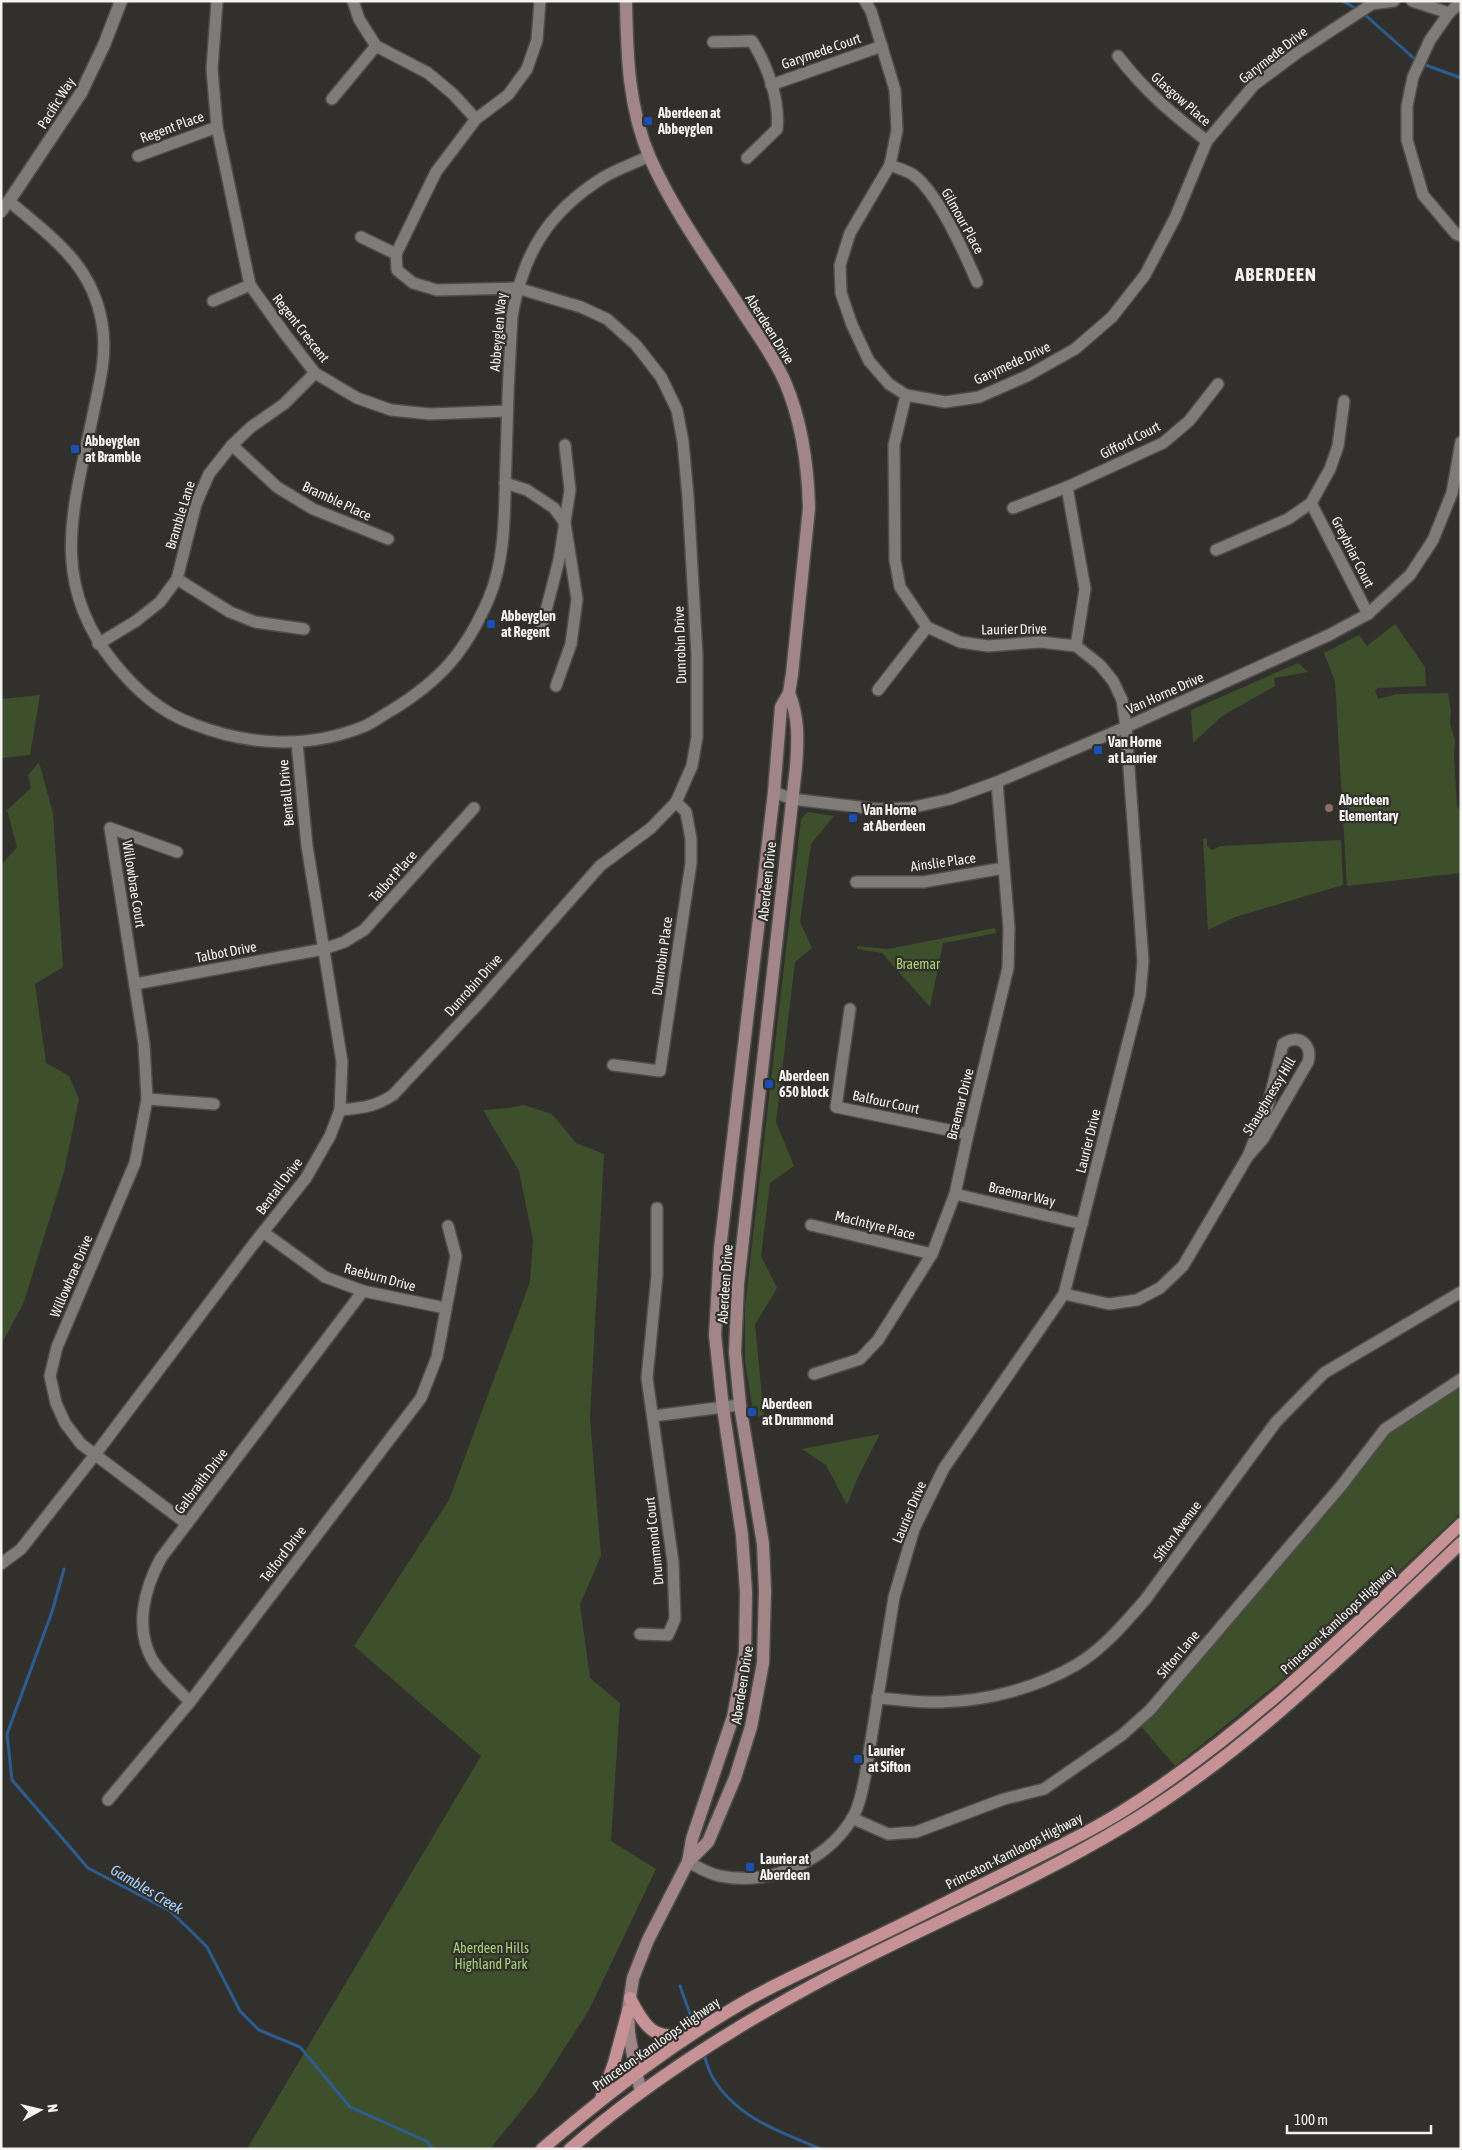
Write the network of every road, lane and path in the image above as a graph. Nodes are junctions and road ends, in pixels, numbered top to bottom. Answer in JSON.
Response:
{"nodes":[{"id":1,"x":121,"y":1,"type":"edge"},
{"id":2,"x":217,"y":1,"type":"edge"},
{"id":3,"x":353,"y":1,"type":"edge"},
{"id":4,"x":540,"y":1,"type":"edge"},
{"id":5,"x":626,"y":1,"type":"edge"},
{"id":6,"x":865,"y":1,"type":"edge"},
{"id":7,"x":1394,"y":1,"type":"edge"},
{"id":8,"x":1412,"y":1,"type":"edge"},
{"id":9,"x":1461,"y":2,"type":"edge"},
{"id":10,"x":1449,"y":13,"type":"junction"},
{"id":11,"x":713,"y":42,"type":"dead end"},
{"id":12,"x":376,"y":46,"type":"junction"},
{"id":13,"x":882,"y":46,"type":"junction"},
{"id":14,"x":1118,"y":56,"type":"dead end"},
{"id":15,"x":771,"y":85,"type":"junction"},
{"id":16,"x":332,"y":99,"type":"dead end"},
{"id":17,"x":476,"y":119,"type":"junction"},
{"id":18,"x":217,"y":127,"type":"junction"},
{"id":19,"x":1207,"y":141,"type":"junction"},
{"id":20,"x":138,"y":156,"type":"dead end"},
{"id":21,"x":649,"y":156,"type":"junction"},
{"id":22,"x":747,"y":158,"type":"dead end"},
{"id":23,"x":890,"y":165,"type":"junction"},
{"id":24,"x":9,"y":202,"type":"junction"},
{"id":25,"x":1,"y":212,"type":"edge"},
{"id":26,"x":1461,"y":236,"type":"edge"},
{"id":27,"x":361,"y":237,"type":"dead end"},
{"id":28,"x":396,"y":254,"type":"junction"},
{"id":29,"x":977,"y":282,"type":"dead end"},
{"id":30,"x":250,"y":285,"type":"junction"},
{"id":31,"x":517,"y":288,"type":"junction"},
{"id":32,"x":213,"y":301,"type":"dead end"},
{"id":33,"x":315,"y":373,"type":"junction"},
{"id":34,"x":1218,"y":384,"type":"dead end"},
{"id":35,"x":906,"y":395,"type":"junction"},
{"id":36,"x":1344,"y":401,"type":"dead end"},
{"id":37,"x":507,"y":411,"type":"junction"},
{"id":38,"x":1461,"y":442,"type":"edge"},
{"id":39,"x":232,"y":445,"type":"junction"},
{"id":40,"x":565,"y":445,"type":"dead end"},
{"id":41,"x":505,"y":484,"type":"junction"},
{"id":42,"x":1067,"y":487,"type":"junction"},
{"id":43,"x":1312,"y":503,"type":"junction"},
{"id":44,"x":1012,"y":508,"type":"dead end"},
{"id":45,"x":565,"y":523,"type":"junction"},
{"id":46,"x":388,"y":540,"type":"dead end"},
{"id":47,"x":1216,"y":550,"type":"dead end"},
{"id":48,"x":177,"y":579,"type":"junction"},
{"id":49,"x":1368,"y":614,"type":"junction"},
{"id":50,"x":927,"y":627,"type":"junction"},
{"id":51,"x":304,"y":629,"type":"dead end"},
{"id":52,"x":541,"y":630,"type":"dead end"},
{"id":53,"x":98,"y":644,"type":"junction"},
{"id":54,"x":1076,"y":646,"type":"junction"},
{"id":55,"x":556,"y":686,"type":"dead end"},
{"id":56,"x":878,"y":690,"type":"dead end"},
{"id":57,"x":789,"y":693,"type":"junction"},
{"id":58,"x":1126,"y":727,"type":"junction"},
{"id":59,"x":297,"y":743,"type":"junction"},
{"id":60,"x":997,"y":782,"type":"junction"},
{"id":61,"x":774,"y":792,"type":"junction"},
{"id":62,"x":792,"y":799,"type":"junction"},
{"id":63,"x":676,"y":802,"type":"junction"},
{"id":64,"x":474,"y":808,"type":"dead end"},
{"id":65,"x":177,"y":852,"type":"dead end"},
{"id":66,"x":1004,"y":868,"type":"junction"},
{"id":67,"x":856,"y":882,"type":"dead end"},
{"id":68,"x":324,"y":949,"type":"junction"},
{"id":69,"x":135,"y":984,"type":"junction"},
{"id":70,"x":850,"y":1009,"type":"dead end"},
{"id":71,"x":613,"y":1065,"type":"dead end"},
{"id":72,"x":147,"y":1099,"type":"junction"},
{"id":73,"x":214,"y":1104,"type":"dead end"},
{"id":74,"x":340,"y":1110,"type":"junction"},
{"id":75,"x":968,"y":1134,"type":"junction"},
{"id":76,"x":1248,"y":1156,"type":"junction"},
{"id":77,"x":955,"y":1194,"type":"junction"},
{"id":78,"x":657,"y":1208,"type":"dead end"},
{"id":79,"x":1082,"y":1224,"type":"junction"},
{"id":80,"x":811,"y":1225,"type":"dead end"},
{"id":81,"x":448,"y":1226,"type":"dead end"},
{"id":82,"x":263,"y":1232,"type":"junction"},
{"id":83,"x":932,"y":1254,"type":"junction"},
{"id":84,"x":363,"y":1291,"type":"junction"},
{"id":85,"x":1461,"y":1292,"type":"edge"},
{"id":86,"x":1064,"y":1294,"type":"junction"},
{"id":87,"x":445,"y":1308,"type":"junction"},
{"id":88,"x":814,"y":1374,"type":"dead end"},
{"id":89,"x":1461,"y":1379,"type":"edge"},
{"id":90,"x":740,"y":1405,"type":"junction"},
{"id":91,"x":722,"y":1408,"type":"junction"},
{"id":92,"x":653,"y":1416,"type":"junction"},
{"id":93,"x":94,"y":1456,"type":"junction"},
{"id":94,"x":187,"y":1524,"type":"junction"},
{"id":95,"x":1461,"y":1524,"type":"edge"},
{"id":96,"x":1461,"y":1543,"type":"edge"},
{"id":97,"x":1,"y":1564,"type":"edge"},
{"id":98,"x":640,"y":1634,"type":"dead end"},
{"id":99,"x":877,"y":1698,"type":"junction"},
{"id":100,"x":190,"y":1702,"type":"junction"},
{"id":101,"x":108,"y":1800,"type":"dead end"},
{"id":102,"x":852,"y":1818,"type":"junction"},
{"id":103,"x":688,"y":1862,"type":"junction"},
{"id":104,"x":630,"y":1998,"type":"junction"},
{"id":105,"x":628,"y":2011,"type":"junction"},
{"id":106,"x":708,"y":2024,"type":"junction"},
{"id":107,"x":636,"y":2073,"type":"junction"},
{"id":108,"x":641,"y":2091,"type":"junction"},
{"id":109,"x":600,"y":2100,"type":"junction"},
{"id":110,"x":542,"y":2149,"type":"edge"},
{"id":111,"x":570,"y":2149,"type":"edge"}],
"edges":[{"from":1,"to":24,"type":"street","name":"Pacific Way"},
{"from":2,"to":18,"type":"street","name":"Regent Crescent"},
{"from":3,"to":12,"type":"street"},
{"from":4,"to":17,"type":"street"},
{"from":5,"to":21,"type":"main road","name":"Aberdeen Drive"},
{"from":6,"to":13,"type":"street","name":"Garymede Drive"},
{"from":7,"to":19,"type":"street","name":"Garymede Drive"},
{"from":8,"to":10,"type":"street"},
{"from":9,"to":10,"type":"street"},
{"from":10,"to":26,"type":"street"},
{"from":11,"to":15,"type":"street","name":"Garymede Court"},
{"from":12,"to":16,"type":"street"},
{"from":12,"to":17,"type":"street"},
{"from":13,"to":15,"type":"street","name":"Garymede Court"},
{"from":13,"to":23,"type":"street","name":"Garymede Drive"},
{"from":14,"to":19,"type":"street","name":"Glasgow Place"},
{"from":15,"to":22,"type":"street","name":"Garymede Court"},
{"from":17,"to":28,"type":"street"},
{"from":18,"to":20,"type":"street","name":"Regent Place"},
{"from":18,"to":30,"type":"street","name":"Regent Crescent"},
{"from":19,"to":35,"type":"street","name":"Garymede Drive"},
{"from":21,"to":31,"type":"street","name":"Abbeyglen Way"},
{"from":21,"to":57,"type":"main road","name":"Aberdeen Drive"},
{"from":23,"to":29,"type":"street","name":"Gilmour Place"},
{"from":23,"to":35,"type":"street","name":"Garymede Drive"},
{"from":24,"to":25,"type":"street","name":"Pacific Way"},
{"from":24,"to":53,"type":"street","name":"Abbeyglen Way"},
{"from":27,"to":28,"type":"street"},
{"from":28,"to":31,"type":"street","name":"Dunrobin Drive"},
{"from":30,"to":32,"type":"street"},
{"from":30,"to":33,"type":"street","name":"Regent Crescent"},
{"from":31,"to":37,"type":"street","name":"Abbeyglen Way"},
{"from":31,"to":63,"type":"street","name":"Dunrobin Drive"},
{"from":33,"to":37,"type":"street","name":"Regent Crescent"},
{"from":33,"to":39,"type":"street","name":"Bramble Lane"},
{"from":34,"to":42,"type":"street","name":"Gifford Court"},
{"from":35,"to":50,"type":"street"},
{"from":36,"to":43,"type":"street"},
{"from":37,"to":41,"type":"street","name":"Abbeyglen Way"},
{"from":38,"to":49,"type":"street","name":"Van Horne Drive"},
{"from":39,"to":46,"type":"street","name":"Bramble Place"},
{"from":39,"to":48,"type":"street","name":"Bramble Lane"},
{"from":40,"to":45,"type":"street"},
{"from":41,"to":45,"type":"street"},
{"from":41,"to":59,"type":"street","name":"Abbeyglen Way"},
{"from":42,"to":44,"type":"street","name":"Gifford Court"},
{"from":42,"to":54,"type":"street"},
{"from":43,"to":47,"type":"street"},
{"from":43,"to":49,"type":"street","name":"Greybriar Court"},
{"from":45,"to":52,"type":"street"},
{"from":45,"to":55,"type":"street"},
{"from":48,"to":51,"type":"street"},
{"from":48,"to":53,"type":"street","name":"Bramble Lane"},
{"from":49,"to":58,"type":"street","name":"Van Horne Drive"},
{"from":50,"to":54,"type":"street","name":"Laurier Drive"},
{"from":50,"to":56,"type":"street"},
{"from":53,"to":59,"type":"street","name":"Abbeyglen Way"},
{"from":54,"to":58,"type":"street","name":"Laurier Drive"},
{"from":57,"to":61,"type":"main road","name":"Aberdeen Drive"},
{"from":57,"to":62,"type":"main road","name":"Aberdeen Drive"},
{"from":58,"to":60,"type":"street","name":"Van Horne Drive"},
{"from":58,"to":79,"type":"street","name":"Laurier Drive"},
{"from":59,"to":68,"type":"street","name":"Bentall Drive"},
{"from":60,"to":62,"type":"street","name":"Van Horne Drive"},
{"from":60,"to":66,"type":"street","name":"Braemar Drive"},
{"from":61,"to":62,"type":"street","name":"Van Horne Drive"},
{"from":61,"to":91,"type":"main road","name":"Aberdeen Drive"},
{"from":62,"to":90,"type":"main road","name":"Aberdeen Drive"},
{"from":63,"to":71,"type":"street","name":"Dunrobin Place"},
{"from":63,"to":74,"type":"street","name":"Dunrobin Drive"},
{"from":64,"to":68,"type":"street","name":"Talbot Place"},
{"from":65,"to":69,"type":"street","name":"Willowbrae Court"},
{"from":66,"to":67,"type":"street","name":"Ainslie Place"},
{"from":66,"to":75,"type":"street","name":"Braemar Drive"},
{"from":68,"to":69,"type":"street","name":"Talbot Drive"},
{"from":68,"to":74,"type":"street","name":"Bentall Drive"},
{"from":69,"to":72,"type":"street","name":"Willowbrae Drive"},
{"from":70,"to":75,"type":"street","name":"Balfour Court"},
{"from":72,"to":73,"type":"street"},
{"from":72,"to":93,"type":"street","name":"Willowbrae Drive"},
{"from":74,"to":82,"type":"street","name":"Bentall Drive"},
{"from":75,"to":77,"type":"street","name":"Braemar Drive"},
{"from":76,"to":76,"type":"street","name":"Shaughnessy Hill"},
{"from":76,"to":86,"type":"street","name":"Shaughnessy Hill"},
{"from":77,"to":79,"type":"street","name":"Braemar Way"},
{"from":77,"to":83,"type":"street","name":"Braemar Drive"},
{"from":78,"to":92,"type":"street","name":"Drummond Court"},
{"from":79,"to":86,"type":"street","name":"Laurier Drive"},
{"from":80,"to":83,"type":"street","name":"MacIntyre Place"},
{"from":81,"to":87,"type":"street","name":"Telford Drive"},
{"from":82,"to":84,"type":"street","name":"Raeburn Drive"},
{"from":82,"to":93,"type":"street","name":"Bentall Drive"},
{"from":83,"to":88,"type":"street","name":"Braemar Drive"},
{"from":84,"to":87,"type":"street","name":"Raeburn Drive"},
{"from":84,"to":94,"type":"street","name":"Galbraith Drive"},
{"from":85,"to":99,"type":"street","name":"Sifton Avenue"},
{"from":86,"to":99,"type":"street","name":"Laurier Drive"},
{"from":87,"to":100,"type":"street","name":"Telford Drive"},
{"from":89,"to":102,"type":"street","name":"Sifton Lane"},
{"from":90,"to":91,"type":"street"},
{"from":90,"to":103,"type":"main road","name":"Aberdeen Drive"},
{"from":91,"to":92,"type":"street"},
{"from":91,"to":103,"type":"main road","name":"Aberdeen Drive"},
{"from":92,"to":98,"type":"street","name":"Drummond Court"},
{"from":93,"to":94,"type":"street","name":"Willowbrae Drive"},
{"from":93,"to":97,"type":"street","name":"Bentall Drive"},
{"from":94,"to":100,"type":"street","name":"Galbraith Drive"},
{"from":95,"to":106,"type":"main road","name":"Princeton-Kamloops Highway"},
{"from":96,"to":108,"type":"main road","name":"Princeton-Kamloops Highway"},
{"from":99,"to":102,"type":"street","name":"Laurier Drive"},
{"from":100,"to":101,"type":"street","name":"Telford Drive"},
{"from":102,"to":103,"type":"street","name":"Laurier Drive"},
{"from":103,"to":104,"type":"main road","name":"Aberdeen Drive"},
{"from":104,"to":105,"type":"main road","name":"Aberdeen Drive"},
{"from":104,"to":106,"type":"main road"},
{"from":105,"to":107,"type":"main road","name":"Aberdeen Drive"},
{"from":105,"to":109,"type":"main road"},
{"from":106,"to":107,"type":"main road","name":"Princeton-Kamloops Highway"},
{"from":107,"to":108,"type":"main road","name":"Aberdeen Drive"},
{"from":107,"to":109,"type":"main road","name":"Princeton-Kamloops Highway"},
{"from":108,"to":111,"type":"main road","name":"Princeton-Kamloops Highway"},
{"from":109,"to":110,"type":"main road","name":"Princeton-Kamloops Highway"}]}
